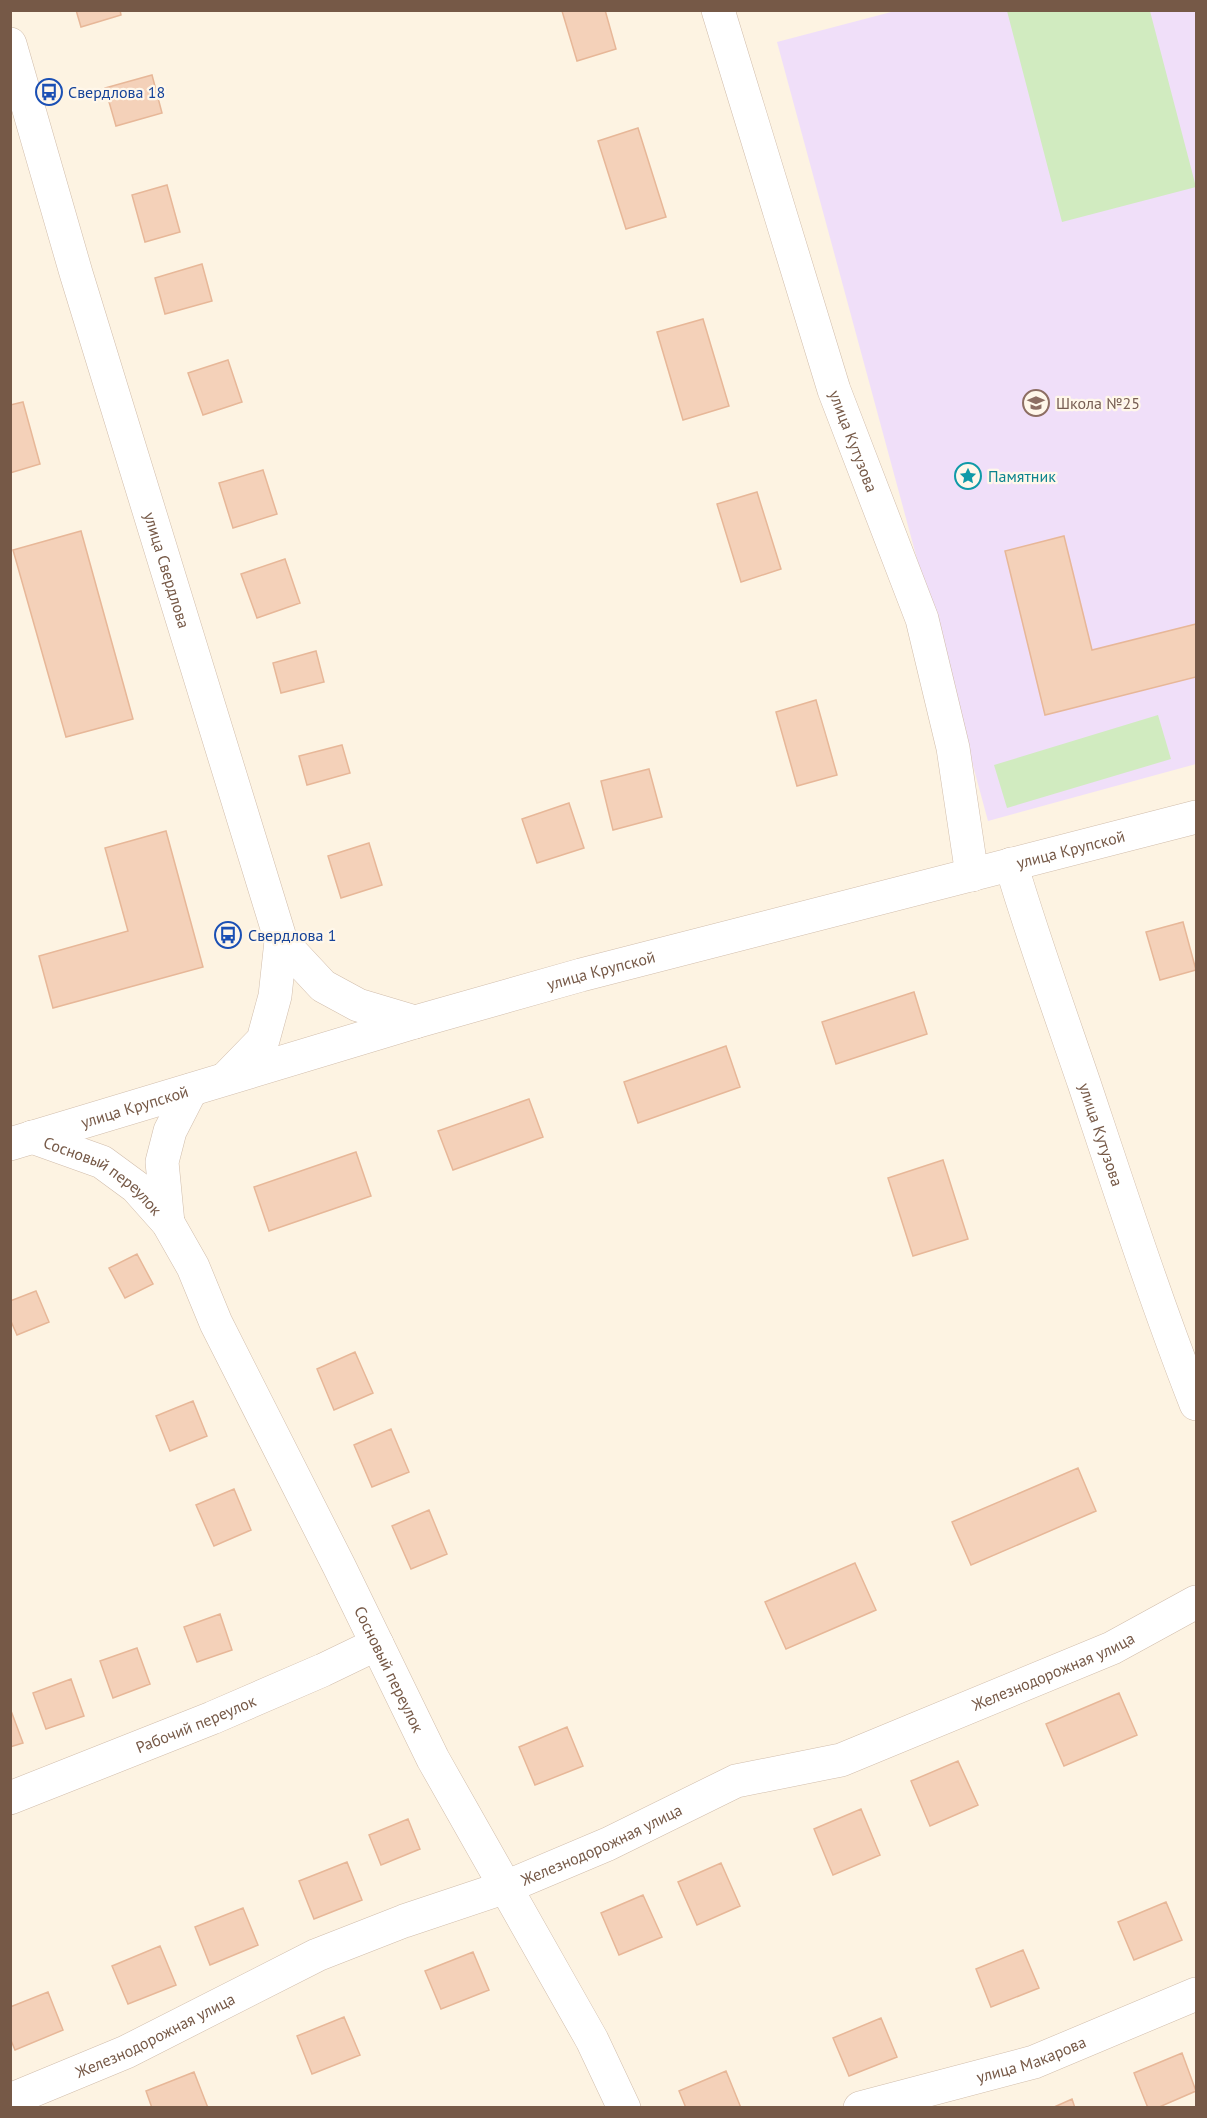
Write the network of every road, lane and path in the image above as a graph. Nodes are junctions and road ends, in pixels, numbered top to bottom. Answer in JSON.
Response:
{"nodes":[{"id":1,"x":718,"y":10,"type":"edge"},
{"id":2,"x":10,"y":44,"type":"edge"},
{"id":3,"x":1197,"y":817,"type":"edge"},
{"id":4,"x":1011,"y":864,"type":"junction"},
{"id":5,"x":972,"y":875,"type":"junction"},
{"id":6,"x":281,"y":941,"type":"junction"},
{"id":7,"x":415,"y":1022,"type":"junction"},
{"id":8,"x":226,"y":1079,"type":"junction"},
{"id":9,"x":191,"y":1090,"type":"junction"},
{"id":10,"x":21,"y":1141,"type":"edge"},
{"id":11,"x":168,"y":1222,"type":"junction"},
{"id":12,"x":1197,"y":1404,"type":"edge"},
{"id":13,"x":1197,"y":1602,"type":"edge"},
{"id":14,"x":376,"y":1644,"type":"junction"},
{"id":15,"x":10,"y":1798,"type":"edge"},
{"id":16,"x":506,"y":1887,"type":"junction"},
{"id":17,"x":1197,"y":1994,"type":"edge"},
{"id":18,"x":10,"y":2100,"type":"edge"},
{"id":19,"x":624,"y":2108,"type":"edge"},
{"id":20,"x":860,"y":2108,"type":"edge"}],
"edges":[{"from":1,"to":5,"type":"street","name":"улица Кутузова"},
{"from":2,"to":6,"type":"street","name":"улица Свердлова"},
{"from":3,"to":4,"type":"street","name":"улица Крупской"},
{"from":4,"to":5,"type":"street","name":"улица Крупской"},
{"from":4,"to":12,"type":"street","name":"улица Кутузова"},
{"from":5,"to":7,"type":"street","name":"улица Крупской"},
{"from":6,"to":7,"type":"street","name":"улица Свердлова"},
{"from":6,"to":8,"type":"street"},
{"from":7,"to":8,"type":"street","name":"улица Крупской"},
{"from":8,"to":9,"type":"street","name":"улица Крупской"},
{"from":9,"to":10,"type":"street","name":"улица Крупской"},
{"from":9,"to":11,"type":"street","name":"Сосновый переулок"},
{"from":10,"to":11,"type":"street","name":"Сосновый переулок"},
{"from":11,"to":14,"type":"street","name":"Сосновый переулок"},
{"from":13,"to":16,"type":"street","name":"Железнодорожная улица"},
{"from":14,"to":15,"type":"street","name":"Рабочий переулок"},
{"from":14,"to":16,"type":"street","name":"Сосновый переулок"},
{"from":16,"to":18,"type":"street","name":"Железнодорожная улица"},
{"from":16,"to":19,"type":"street","name":"Сосновый переулок"},
{"from":17,"to":20,"type":"street","name":"улица Макарова"}]}
